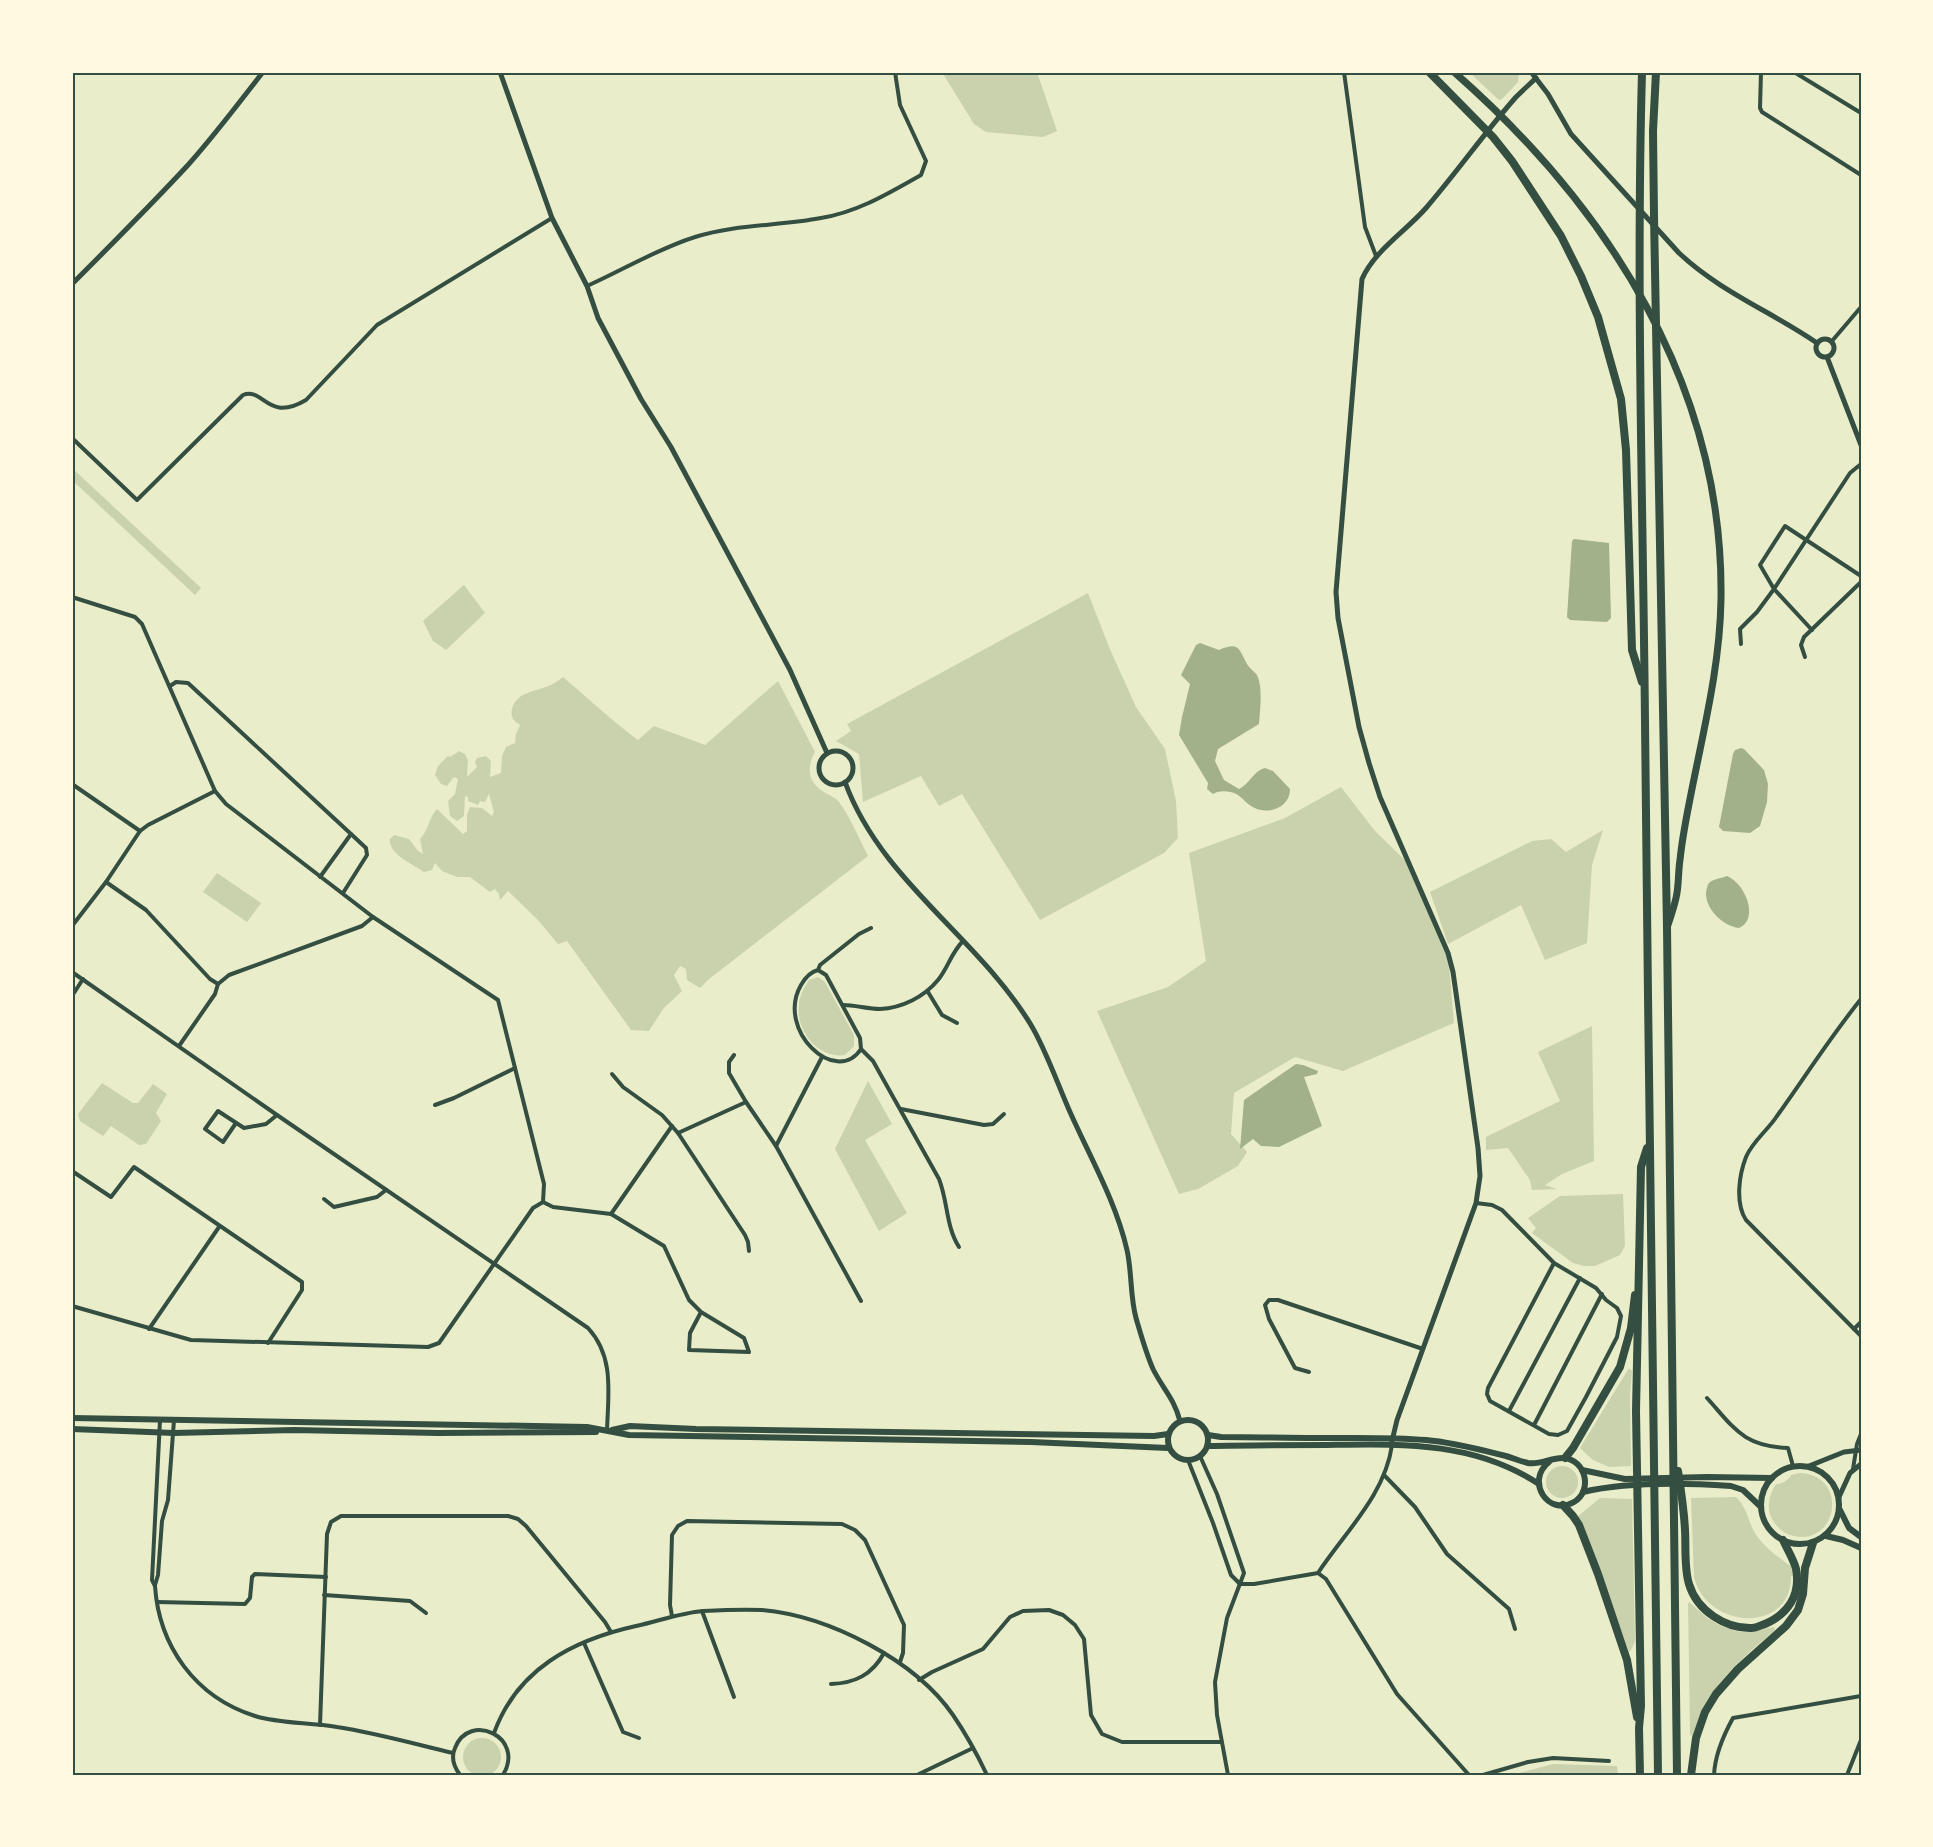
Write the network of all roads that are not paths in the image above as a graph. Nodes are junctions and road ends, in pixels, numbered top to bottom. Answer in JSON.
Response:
{"nodes":[{"id":1,"x":263,"y":72,"type":"edge"},
{"id":2,"x":500,"y":72,"type":"edge"},
{"id":3,"x":895,"y":72,"type":"edge"},
{"id":4,"x":1344,"y":72,"type":"edge"},
{"id":5,"x":1429,"y":72,"type":"edge"},
{"id":6,"x":1454,"y":72,"type":"edge"},
{"id":7,"x":1531,"y":72,"type":"edge"},
{"id":8,"x":1642,"y":72,"type":"edge"},
{"id":9,"x":1656,"y":72,"type":"edge"},
{"id":10,"x":1761,"y":72,"type":"edge"},
{"id":11,"x":1794,"y":72,"type":"edge"},
{"id":12,"x":1536,"y":78,"type":"junction"},
{"id":13,"x":1861,"y":113,"type":"edge"},
{"id":14,"x":1861,"y":174,"type":"edge"},
{"id":15,"x":552,"y":218,"type":"junction"},
{"id":16,"x":1376,"y":255,"type":"junction"},
{"id":17,"x":72,"y":284,"type":"edge"},
{"id":18,"x":587,"y":286,"type":"junction"},
{"id":19,"x":1861,"y":307,"type":"edge"},
{"id":20,"x":1832,"y":341,"type":"junction"},
{"id":21,"x":1816,"y":343,"type":"junction"},
{"id":22,"x":1827,"y":357,"type":"junction"},
{"id":23,"x":72,"y":438,"type":"edge"},
{"id":24,"x":1861,"y":445,"type":"edge"},
{"id":25,"x":1861,"y":464,"type":"edge"},
{"id":26,"x":1806,"y":539,"type":"junction"},
{"id":27,"x":1861,"y":576,"type":"edge"},
{"id":28,"x":1861,"y":582,"type":"edge"},
{"id":29,"x":1774,"y":589,"type":"junction"},
{"id":30,"x":72,"y":597,"type":"edge"},
{"id":31,"x":1812,"y":630,"type":"junction"},
{"id":32,"x":1742,"y":644,"type":"dead end"},
{"id":33,"x":1805,"y":657,"type":"dead end"},
{"id":34,"x":170,"y":686,"type":"junction"},
{"id":35,"x":1645,"y":692,"type":"junction"},
{"id":36,"x":827,"y":753,"type":"junction"},
{"id":37,"x":845,"y":782,"type":"junction"},
{"id":38,"x":72,"y":784,"type":"edge"},
{"id":39,"x":215,"y":791,"type":"junction"},
{"id":40,"x":140,"y":831,"type":"junction"},
{"id":41,"x":351,"y":834,"type":"junction"},
{"id":42,"x":320,"y":877,"type":"junction"},
{"id":43,"x":105,"y":882,"type":"junction"},
{"id":44,"x":343,"y":894,"type":"junction"},
{"id":45,"x":373,"y":917,"type":"junction"},
{"id":46,"x":72,"y":926,"type":"edge"},
{"id":47,"x":1667,"y":927,"type":"junction"},
{"id":48,"x":871,"y":928,"type":"dead end"},
{"id":49,"x":963,"y":941,"type":"junction"},
{"id":50,"x":818,"y":970,"type":"junction"},
{"id":51,"x":72,"y":972,"type":"edge"},
{"id":52,"x":83,"y":980,"type":"junction"},
{"id":53,"x":218,"y":984,"type":"junction"},
{"id":54,"x":928,"y":992,"type":"junction"},
{"id":55,"x":72,"y":996,"type":"edge"},
{"id":56,"x":1861,"y":999,"type":"edge"},
{"id":57,"x":843,"y":1005,"type":"junction"},
{"id":58,"x":957,"y":1023,"type":"dead end"},
{"id":59,"x":179,"y":1046,"type":"junction"},
{"id":60,"x":861,"y":1049,"type":"junction"},
{"id":61,"x":734,"y":1055,"type":"dead end"},
{"id":62,"x":822,"y":1057,"type":"junction"},
{"id":63,"x":515,"y":1068,"type":"junction"},
{"id":64,"x":612,"y":1074,"type":"dead end"},
{"id":65,"x":746,"y":1102,"type":"junction"},
{"id":66,"x":435,"y":1105,"type":"dead end"},
{"id":67,"x":900,"y":1109,"type":"junction"},
{"id":68,"x":1004,"y":1114,"type":"dead end"},
{"id":69,"x":277,"y":1115,"type":"junction"},
{"id":70,"x":236,"y":1123,"type":"junction"},
{"id":71,"x":672,"y":1126,"type":"junction"},
{"id":72,"x":678,"y":1133,"type":"junction"},
{"id":73,"x":1650,"y":1140,"type":"junction"},
{"id":74,"x":776,"y":1146,"type":"junction"},
{"id":75,"x":72,"y":1171,"type":"edge"},
{"id":76,"x":386,"y":1190,"type":"junction"},
{"id":77,"x":324,"y":1199,"type":"dead end"},
{"id":78,"x":543,"y":1202,"type":"junction"},
{"id":79,"x":1476,"y":1203,"type":"junction"},
{"id":80,"x":611,"y":1214,"type":"junction"},
{"id":81,"x":219,"y":1227,"type":"junction"},
{"id":82,"x":960,"y":1248,"type":"dead end"},
{"id":83,"x":748,"y":1251,"type":"dead end"},
{"id":84,"x":1639,"y":1261,"type":"junction"},
{"id":85,"x":494,"y":1263,"type":"junction"},
{"id":86,"x":1554,"y":1263,"type":"junction"},
{"id":87,"x":1580,"y":1278,"type":"junction"},
{"id":88,"x":1602,"y":1294,"type":"junction"},
{"id":89,"x":861,"y":1301,"type":"dead end"},
{"id":90,"x":72,"y":1306,"type":"edge"},
{"id":91,"x":702,"y":1312,"type":"junction"},
{"id":92,"x":1861,"y":1322,"type":"edge"},
{"id":93,"x":150,"y":1329,"type":"junction"},
{"id":94,"x":1854,"y":1329,"type":"junction"},
{"id":95,"x":1861,"y":1336,"type":"edge"},
{"id":96,"x":268,"y":1343,"type":"junction"},
{"id":97,"x":1423,"y":1349,"type":"junction"},
{"id":98,"x":1309,"y":1372,"type":"dead end"},
{"id":99,"x":1707,"y":1398,"type":"dead end"},
{"id":100,"x":1509,"y":1411,"type":"junction"},
{"id":101,"x":72,"y":1418,"type":"edge"},
{"id":102,"x":160,"y":1420,"type":"junction"},
{"id":103,"x":174,"y":1420,"type":"junction"},
{"id":104,"x":1180,"y":1421,"type":"junction"},
{"id":105,"x":1534,"y":1425,"type":"junction"},
{"id":106,"x":72,"y":1429,"type":"edge"},
{"id":107,"x":607,"y":1431,"type":"junction"},
{"id":108,"x":160,"y":1432,"type":"junction"},
{"id":109,"x":174,"y":1433,"type":"junction"},
{"id":110,"x":1168,"y":1434,"type":"junction"},
{"id":111,"x":1861,"y":1434,"type":"edge"},
{"id":112,"x":1208,"y":1435,"type":"junction"},
{"id":113,"x":1674,"y":1438,"type":"junction"},
{"id":114,"x":1392,"y":1441,"type":"junction"},
{"id":115,"x":1208,"y":1446,"type":"junction"},
{"id":116,"x":1168,"y":1448,"type":"junction"},
{"id":117,"x":1858,"y":1450,"type":"edge"},
{"id":118,"x":1200,"y":1456,"type":"junction"},
{"id":119,"x":1565,"y":1458,"type":"junction"},
{"id":120,"x":1188,"y":1460,"type":"junction"},
{"id":121,"x":1549,"y":1462,"type":"junction"},
{"id":122,"x":1861,"y":1464,"type":"edge"},
{"id":123,"x":1793,"y":1466,"type":"junction"},
{"id":124,"x":1809,"y":1466,"type":"junction"},
{"id":125,"x":1853,"y":1469,"type":"junction"},
{"id":126,"x":1582,"y":1470,"type":"junction"},
{"id":127,"x":1384,"y":1475,"type":"junction"},
{"id":128,"x":1772,"y":1478,"type":"junction"},
{"id":129,"x":1625,"y":1483,"type":"junction"},
{"id":130,"x":1539,"y":1484,"type":"junction"},
{"id":131,"x":1583,"y":1492,"type":"junction"},
{"id":132,"x":1839,"y":1497,"type":"junction"},
{"id":133,"x":1563,"y":1505,"type":"junction"},
{"id":134,"x":1761,"y":1507,"type":"junction"},
{"id":135,"x":1840,"y":1509,"type":"junction"},
{"id":136,"x":1826,"y":1536,"type":"junction"},
{"id":137,"x":1861,"y":1537,"type":"edge"},
{"id":138,"x":1783,"y":1540,"type":"junction"},
{"id":139,"x":1813,"y":1543,"type":"junction"},
{"id":140,"x":1861,"y":1548,"type":"edge"},
{"id":141,"x":1318,"y":1573,"type":"junction"},
{"id":142,"x":326,"y":1577,"type":"junction"},
{"id":143,"x":1240,"y":1584,"type":"junction"},
{"id":144,"x":155,"y":1586,"type":"junction"},
{"id":145,"x":324,"y":1595,"type":"junction"},
{"id":146,"x":157,"y":1602,"type":"junction"},
{"id":147,"x":702,"y":1611,"type":"junction"},
{"id":148,"x":426,"y":1614,"type":"dead end"},
{"id":149,"x":672,"y":1616,"type":"junction"},
{"id":150,"x":1515,"y":1629,"type":"dead end"},
{"id":151,"x":611,"y":1632,"type":"junction"},
{"id":152,"x":584,"y":1643,"type":"junction"},
{"id":153,"x":884,"y":1653,"type":"junction"},
{"id":154,"x":900,"y":1662,"type":"junction"},
{"id":155,"x":920,"y":1680,"type":"junction"},
{"id":156,"x":831,"y":1684,"type":"dead end"},
{"id":157,"x":1861,"y":1696,"type":"edge"},
{"id":158,"x":734,"y":1697,"type":"dead end"},
{"id":159,"x":320,"y":1725,"type":"junction"},
{"id":160,"x":1639,"y":1728,"type":"junction"},
{"id":161,"x":494,"y":1733,"type":"junction"},
{"id":162,"x":639,"y":1738,"type":"dead end"},
{"id":163,"x":1861,"y":1740,"type":"edge"},
{"id":164,"x":1221,"y":1742,"type":"junction"},
{"id":165,"x":974,"y":1748,"type":"junction"},
{"id":166,"x":453,"y":1753,"type":"junction"},
{"id":167,"x":1610,"y":1761,"type":"dead end"},
{"id":168,"x":460,"y":1775,"type":"edge"},
{"id":169,"x":502,"y":1775,"type":"edge"},
{"id":170,"x":917,"y":1775,"type":"edge"},
{"id":171,"x":987,"y":1775,"type":"edge"},
{"id":172,"x":1228,"y":1775,"type":"edge"},
{"id":173,"x":1469,"y":1775,"type":"edge"},
{"id":174,"x":1483,"y":1775,"type":"edge"},
{"id":175,"x":1640,"y":1775,"type":"edge"},
{"id":176,"x":1658,"y":1775,"type":"edge"},
{"id":177,"x":1677,"y":1775,"type":"edge"},
{"id":178,"x":1691,"y":1775,"type":"edge"},
{"id":179,"x":1714,"y":1775,"type":"edge"},
{"id":180,"x":1847,"y":1775,"type":"edge"}],
"edges":[{"from":1,"to":17,"type":"street"},
{"from":2,"to":15,"type":"street"},
{"from":3,"to":18,"type":"street"},
{"from":4,"to":16,"type":"street"},
{"from":5,"to":35,"type":"highway"},
{"from":6,"to":47,"type":"highway"},
{"from":7,"to":12,"type":"street"},
{"from":8,"to":35,"type":"highway"},
{"from":9,"to":47,"type":"highway"},
{"from":10,"to":14,"type":"street"},
{"from":11,"to":13,"type":"street"},
{"from":12,"to":16,"type":"street"},
{"from":12,"to":21,"type":"street"},
{"from":15,"to":18,"type":"street"},
{"from":15,"to":23,"type":"street"},
{"from":16,"to":79,"type":"street"},
{"from":18,"to":36,"type":"street"},
{"from":19,"to":20,"type":"street"},
{"from":20,"to":21,"type":"street"},
{"from":20,"to":22,"type":"street"},
{"from":21,"to":22,"type":"street"},
{"from":22,"to":24,"type":"street"},
{"from":25,"to":26,"type":"street"},
{"from":26,"to":27,"type":"street"},
{"from":26,"to":29,"type":"street"},
{"from":26,"to":29,"type":"street"},
{"from":28,"to":31,"type":"street"},
{"from":29,"to":31,"type":"street"},
{"from":29,"to":32,"type":"street"},
{"from":30,"to":34,"type":"street"},
{"from":31,"to":33,"type":"street"},
{"from":34,"to":39,"type":"street"},
{"from":34,"to":41,"type":"street"},
{"from":35,"to":73,"type":"highway"},
{"from":36,"to":37,"type":"street"},
{"from":36,"to":37,"type":"street"},
{"from":37,"to":49,"type":"street"},
{"from":38,"to":40,"type":"street"},
{"from":39,"to":40,"type":"street"},
{"from":39,"to":42,"type":"street"},
{"from":40,"to":43,"type":"street"},
{"from":41,"to":42,"type":"street"},
{"from":41,"to":44,"type":"street"},
{"from":42,"to":44,"type":"street"},
{"from":43,"to":46,"type":"street"},
{"from":43,"to":53,"type":"street"},
{"from":44,"to":45,"type":"street"},
{"from":45,"to":53,"type":"street"},
{"from":45,"to":63,"type":"street"},
{"from":47,"to":113,"type":"highway"},
{"from":48,"to":50,"type":"street"},
{"from":49,"to":54,"type":"street"},
{"from":49,"to":104,"type":"street"},
{"from":50,"to":57,"type":"street"},
{"from":50,"to":62,"type":"street"},
{"from":51,"to":52,"type":"street"},
{"from":52,"to":55,"type":"street"},
{"from":52,"to":59,"type":"street"},
{"from":53,"to":59,"type":"street"},
{"from":54,"to":57,"type":"street"},
{"from":54,"to":58,"type":"street"},
{"from":56,"to":94,"type":"street"},
{"from":57,"to":60,"type":"street"},
{"from":59,"to":69,"type":"street"},
{"from":60,"to":62,"type":"street"},
{"from":60,"to":67,"type":"street"},
{"from":61,"to":65,"type":"street"},
{"from":62,"to":74,"type":"street"},
{"from":63,"to":66,"type":"street"},
{"from":63,"to":78,"type":"street"},
{"from":64,"to":71,"type":"street"},
{"from":65,"to":72,"type":"street"},
{"from":65,"to":74,"type":"street"},
{"from":67,"to":68,"type":"street"},
{"from":67,"to":82,"type":"street"},
{"from":69,"to":70,"type":"street"},
{"from":69,"to":76,"type":"street"},
{"from":70,"to":70,"type":"street"},
{"from":71,"to":72,"type":"street"},
{"from":71,"to":80,"type":"street"},
{"from":72,"to":83,"type":"street"},
{"from":73,"to":84,"type":"highway"},
{"from":73,"to":176,"type":"highway"},
{"from":74,"to":89,"type":"street"},
{"from":75,"to":81,"type":"street"},
{"from":76,"to":77,"type":"street"},
{"from":76,"to":85,"type":"street"},
{"from":78,"to":80,"type":"street"},
{"from":78,"to":85,"type":"street"},
{"from":79,"to":86,"type":"street"},
{"from":79,"to":97,"type":"street"},
{"from":80,"to":91,"type":"street"},
{"from":81,"to":93,"type":"street"},
{"from":81,"to":96,"type":"street"},
{"from":84,"to":119,"type":"highway"},
{"from":84,"to":160,"type":"highway"},
{"from":85,"to":96,"type":"street"},
{"from":85,"to":107,"type":"street"},
{"from":86,"to":87,"type":"street"},
{"from":86,"to":100,"type":"street"},
{"from":87,"to":88,"type":"street"},
{"from":87,"to":100,"type":"street"},
{"from":88,"to":105,"type":"street"},
{"from":88,"to":105,"type":"street"},
{"from":90,"to":93,"type":"street"},
{"from":91,"to":91,"type":"street"},
{"from":92,"to":94,"type":"street"},
{"from":93,"to":96,"type":"street"},
{"from":94,"to":95,"type":"street"},
{"from":97,"to":98,"type":"street"},
{"from":97,"to":114,"type":"street"},
{"from":99,"to":123,"type":"street"},
{"from":100,"to":105,"type":"street"},
{"from":101,"to":102,"type":"main road"},
{"from":102,"to":103,"type":"main road"},
{"from":102,"to":108,"type":"street"},
{"from":103,"to":107,"type":"main road"},
{"from":103,"to":109,"type":"street"},
{"from":104,"to":110,"type":"main road"},
{"from":104,"to":112,"type":"main road"},
{"from":106,"to":108,"type":"main road"},
{"from":107,"to":109,"type":"main road"},
{"from":107,"to":110,"type":"main road"},
{"from":107,"to":116,"type":"main road"},
{"from":108,"to":109,"type":"main road"},
{"from":108,"to":144,"type":"street"},
{"from":109,"to":144,"type":"street"},
{"from":110,"to":116,"type":"main road"},
{"from":111,"to":117,"type":"street"},
{"from":112,"to":114,"type":"main road"},
{"from":112,"to":115,"type":"main road"},
{"from":113,"to":138,"type":"highway"},
{"from":113,"to":177,"type":"highway"},
{"from":114,"to":115,"type":"main road"},
{"from":114,"to":121,"type":"main road"},
{"from":114,"to":127,"type":"street"},
{"from":114,"to":130,"type":"main road"},
{"from":115,"to":118,"type":"main road"},
{"from":116,"to":120,"type":"main road"},
{"from":117,"to":124,"type":"street"},
{"from":117,"to":125,"type":"street"},
{"from":118,"to":120,"type":"main road"},
{"from":118,"to":143,"type":"street"},
{"from":119,"to":121,"type":"main road"},
{"from":119,"to":126,"type":"main road"},
{"from":120,"to":143,"type":"street"},
{"from":121,"to":130,"type":"main road"},
{"from":122,"to":125,"type":"street"},
{"from":123,"to":124,"type":"main road"},
{"from":123,"to":128,"type":"main road"},
{"from":124,"to":132,"type":"main road"},
{"from":125,"to":132,"type":"street"},
{"from":126,"to":129,"type":"main road"},
{"from":126,"to":131,"type":"main road"},
{"from":127,"to":141,"type":"street"},
{"from":127,"to":150,"type":"street"},
{"from":128,"to":129,"type":"main road"},
{"from":128,"to":134,"type":"main road"},
{"from":129,"to":131,"type":"main road"},
{"from":129,"to":134,"type":"main road"},
{"from":130,"to":133,"type":"main road"},
{"from":131,"to":133,"type":"main road"},
{"from":132,"to":135,"type":"main road"},
{"from":133,"to":160,"type":"highway"},
{"from":134,"to":138,"type":"main road"},
{"from":135,"to":136,"type":"main road"},
{"from":135,"to":137,"type":"main road"},
{"from":136,"to":139,"type":"main road"},
{"from":136,"to":140,"type":"main road"},
{"from":138,"to":139,"type":"main road"},
{"from":139,"to":178,"type":"highway"},
{"from":141,"to":143,"type":"street"},
{"from":141,"to":173,"type":"street"},
{"from":142,"to":145,"type":"street"},
{"from":142,"to":146,"type":"street"},
{"from":142,"to":151,"type":"street"},
{"from":143,"to":164,"type":"street"},
{"from":144,"to":146,"type":"street"},
{"from":145,"to":148,"type":"street"},
{"from":145,"to":159,"type":"street"},
{"from":146,"to":159,"type":"street"},
{"from":147,"to":149,"type":"street"},
{"from":147,"to":153,"type":"street"},
{"from":147,"to":158,"type":"street"},
{"from":149,"to":151,"type":"street"},
{"from":149,"to":154,"type":"street"},
{"from":151,"to":152,"type":"street"},
{"from":152,"to":161,"type":"street"},
{"from":152,"to":162,"type":"street"},
{"from":153,"to":154,"type":"street"},
{"from":153,"to":156,"type":"street"},
{"from":154,"to":155,"type":"street"},
{"from":155,"to":164,"type":"street"},
{"from":155,"to":165,"type":"street"},
{"from":157,"to":179,"type":"street"},
{"from":159,"to":166,"type":"street"},
{"from":160,"to":175,"type":"highway"},
{"from":161,"to":166,"type":"street"},
{"from":161,"to":169,"type":"street"},
{"from":163,"to":180,"type":"street"},
{"from":164,"to":172,"type":"street"},
{"from":165,"to":170,"type":"street"},
{"from":165,"to":171,"type":"street"},
{"from":166,"to":168,"type":"street"},
{"from":167,"to":174,"type":"street"}]}
